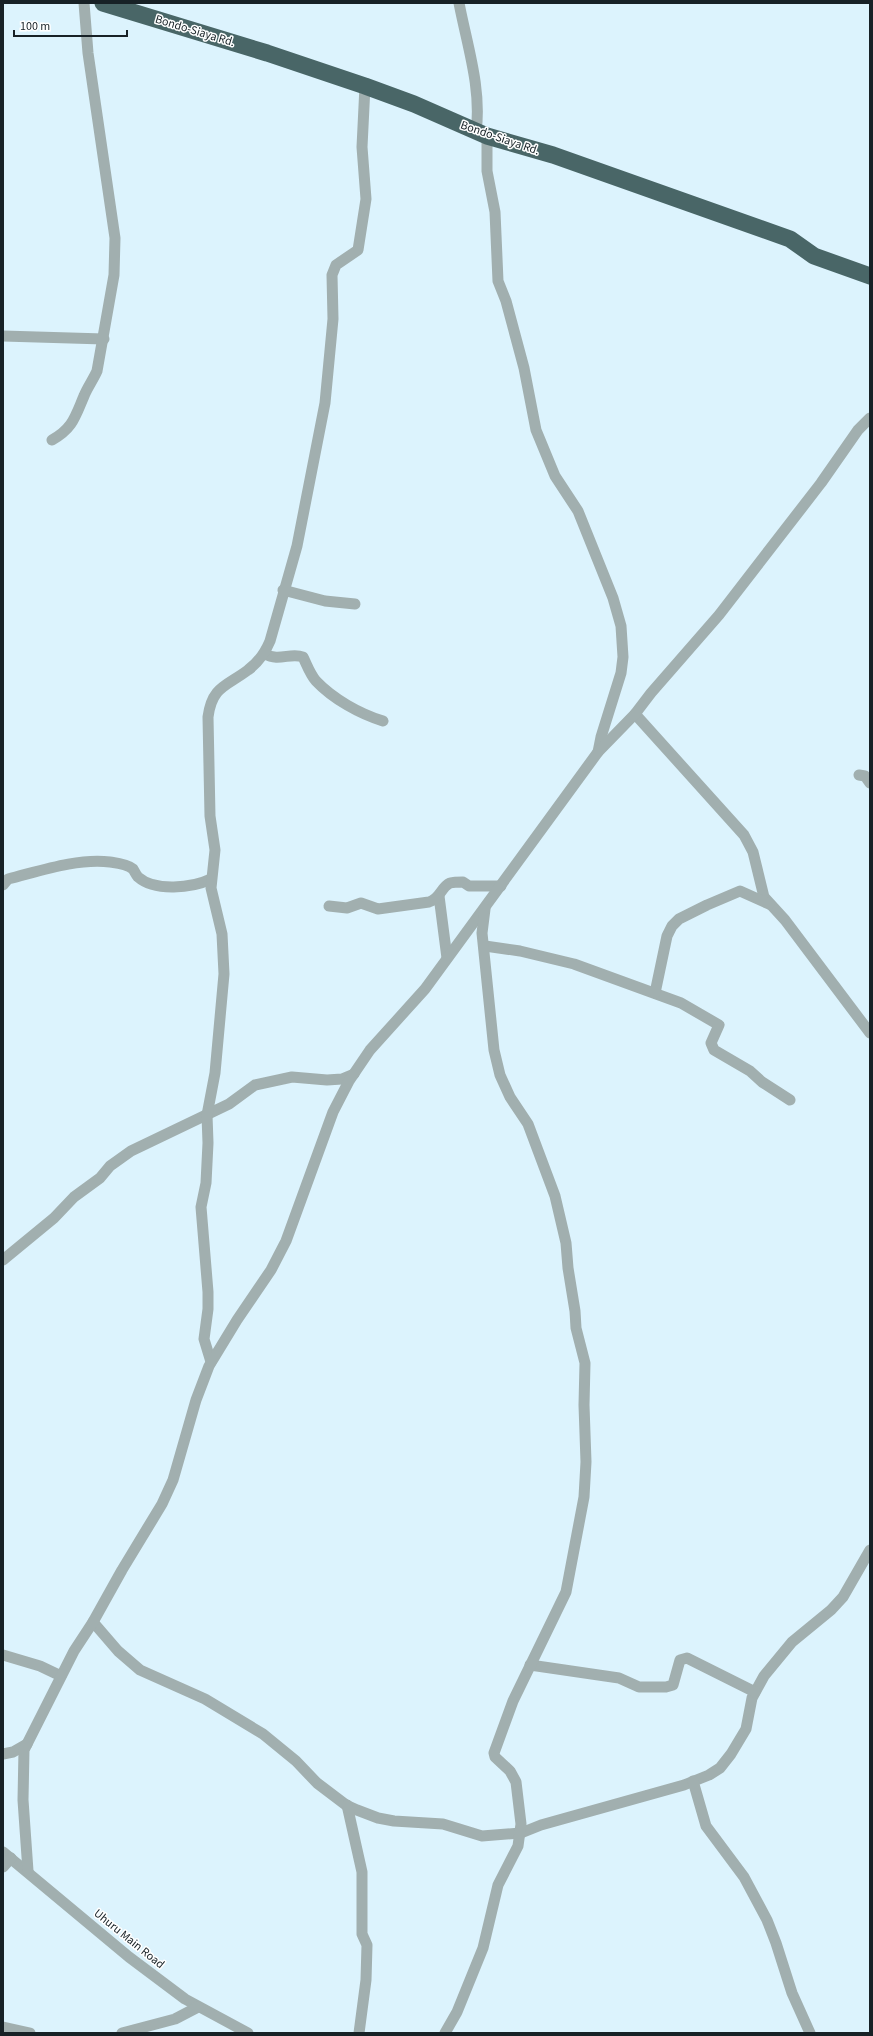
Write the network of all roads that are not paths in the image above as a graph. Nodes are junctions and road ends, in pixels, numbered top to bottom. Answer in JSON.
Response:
{"nodes":[{"id":1,"x":84,"y":3,"type":"edge"},
{"id":2,"x":103,"y":3,"type":"edge"},
{"id":3,"x":459,"y":3,"type":"edge"},
{"id":4,"x":365,"y":86,"type":"junction"},
{"id":5,"x":482,"y":134,"type":"junction"},
{"id":6,"x":870,"y":276,"type":"edge"},
{"id":7,"x":3,"y":336,"type":"edge"},
{"id":8,"x":104,"y":339,"type":"junction"},
{"id":9,"x":870,"y":418,"type":"edge"},
{"id":10,"x":52,"y":440,"type":"dead end"},
{"id":11,"x":283,"y":590,"type":"junction"},
{"id":12,"x":355,"y":604,"type":"dead end"},
{"id":13,"x":265,"y":654,"type":"junction"},
{"id":14,"x":635,"y":714,"type":"junction"},
{"id":15,"x":383,"y":721,"type":"dead end"},
{"id":16,"x":598,"y":752,"type":"junction"},
{"id":17,"x":859,"y":775,"type":"dead end"},
{"id":18,"x":870,"y":783,"type":"edge"},
{"id":19,"x":211,"y":879,"type":"junction"},
{"id":20,"x":759,"y":880,"type":"junction"},
{"id":21,"x":3,"y":885,"type":"edge"},
{"id":22,"x":501,"y":886,"type":"junction"},
{"id":23,"x":744,"y":892,"type":"junction"},
{"id":24,"x":440,"y":896,"type":"junction"},
{"id":25,"x":772,"y":905,"type":"junction"},
{"id":26,"x":328,"y":906,"type":"dead end"},
{"id":27,"x":485,"y":908,"type":"junction"},
{"id":28,"x":462,"y":939,"type":"junction"},
{"id":29,"x":484,"y":944,"type":"junction"},
{"id":30,"x":447,"y":958,"type":"junction"},
{"id":31,"x":655,"y":992,"type":"junction"},
{"id":32,"x":870,"y":1033,"type":"edge"},
{"id":33,"x":354,"y":1074,"type":"junction"},
{"id":34,"x":790,"y":1100,"type":"dead end"},
{"id":35,"x":207,"y":1116,"type":"junction"},
{"id":36,"x":3,"y":1260,"type":"edge"},
{"id":37,"x":211,"y":1362,"type":"junction"},
{"id":38,"x":870,"y":1550,"type":"edge"},
{"id":39,"x":93,"y":1622,"type":"junction"},
{"id":40,"x":3,"y":1655,"type":"edge"},
{"id":41,"x":530,"y":1665,"type":"junction"},
{"id":42,"x":61,"y":1676,"type":"junction"},
{"id":43,"x":755,"y":1692,"type":"junction"},
{"id":44,"x":27,"y":1744,"type":"junction"},
{"id":45,"x":3,"y":1754,"type":"edge"},
{"id":46,"x":693,"y":1781,"type":"junction"},
{"id":47,"x":347,"y":1805,"type":"junction"},
{"id":48,"x":521,"y":1833,"type":"junction"},
{"id":49,"x":7,"y":1855,"type":"edge"},
{"id":50,"x":3,"y":1867,"type":"edge"},
{"id":51,"x":28,"y":1871,"type":"junction"},
{"id":52,"x":198,"y":2007,"type":"junction"},
{"id":53,"x":3,"y":2027,"type":"edge"},
{"id":54,"x":30,"y":2033,"type":"edge"},
{"id":55,"x":122,"y":2033,"type":"edge"},
{"id":56,"x":248,"y":2033,"type":"edge"},
{"id":57,"x":359,"y":2033,"type":"edge"},
{"id":58,"x":445,"y":2033,"type":"edge"},
{"id":59,"x":810,"y":2033,"type":"edge"}],
"edges":[{"from":1,"to":8,"type":"street"},
{"from":2,"to":4,"type":"highway","name":"Bondo-Siaya Rd."},
{"from":3,"to":5,"type":"street"},
{"from":4,"to":5,"type":"highway","name":"Bondo-Siaya Rd."},
{"from":4,"to":11,"type":"street"},
{"from":5,"to":6,"type":"highway","name":"Bondo-Siaya Rd."},
{"from":5,"to":16,"type":"street"},
{"from":7,"to":8,"type":"street"},
{"from":8,"to":10,"type":"street"},
{"from":9,"to":14,"type":"street"},
{"from":11,"to":12,"type":"street"},
{"from":11,"to":13,"type":"street"},
{"from":13,"to":15,"type":"street"},
{"from":13,"to":19,"type":"street"},
{"from":14,"to":16,"type":"street"},
{"from":14,"to":20,"type":"street"},
{"from":16,"to":22,"type":"street"},
{"from":17,"to":18,"type":"street"},
{"from":19,"to":21,"type":"street"},
{"from":19,"to":35,"type":"street"},
{"from":20,"to":23,"type":"street"},
{"from":20,"to":25,"type":"street"},
{"from":22,"to":24,"type":"street"},
{"from":22,"to":27,"type":"street"},
{"from":23,"to":25,"type":"street"},
{"from":23,"to":31,"type":"street"},
{"from":24,"to":26,"type":"street"},
{"from":24,"to":30,"type":"street"},
{"from":25,"to":32,"type":"street"},
{"from":27,"to":28,"type":"street"},
{"from":27,"to":29,"type":"street"},
{"from":28,"to":29,"type":"street"},
{"from":28,"to":30,"type":"street"},
{"from":29,"to":31,"type":"street"},
{"from":29,"to":41,"type":"street"},
{"from":30,"to":33,"type":"street"},
{"from":31,"to":34,"type":"street"},
{"from":33,"to":35,"type":"street"},
{"from":33,"to":37,"type":"street"},
{"from":35,"to":36,"type":"street"},
{"from":35,"to":37,"type":"street"},
{"from":37,"to":39,"type":"street"},
{"from":38,"to":43,"type":"street"},
{"from":39,"to":42,"type":"street"},
{"from":39,"to":47,"type":"street"},
{"from":40,"to":42,"type":"street"},
{"from":41,"to":43,"type":"street"},
{"from":41,"to":48,"type":"street"},
{"from":42,"to":44,"type":"street"},
{"from":43,"to":46,"type":"street"},
{"from":44,"to":45,"type":"street"},
{"from":44,"to":51,"type":"street"},
{"from":46,"to":48,"type":"street"},
{"from":46,"to":59,"type":"street"},
{"from":47,"to":48,"type":"street"},
{"from":47,"to":57,"type":"street"},
{"from":48,"to":58,"type":"street"},
{"from":49,"to":50,"type":"street"},
{"from":49,"to":51,"type":"street","name":"Uhuru Main Road"},
{"from":51,"to":52,"type":"street","name":"Uhuru Main Road"},
{"from":52,"to":55,"type":"street"},
{"from":52,"to":56,"type":"street","name":"Uhuru Main Road"},
{"from":53,"to":54,"type":"street"}]}
